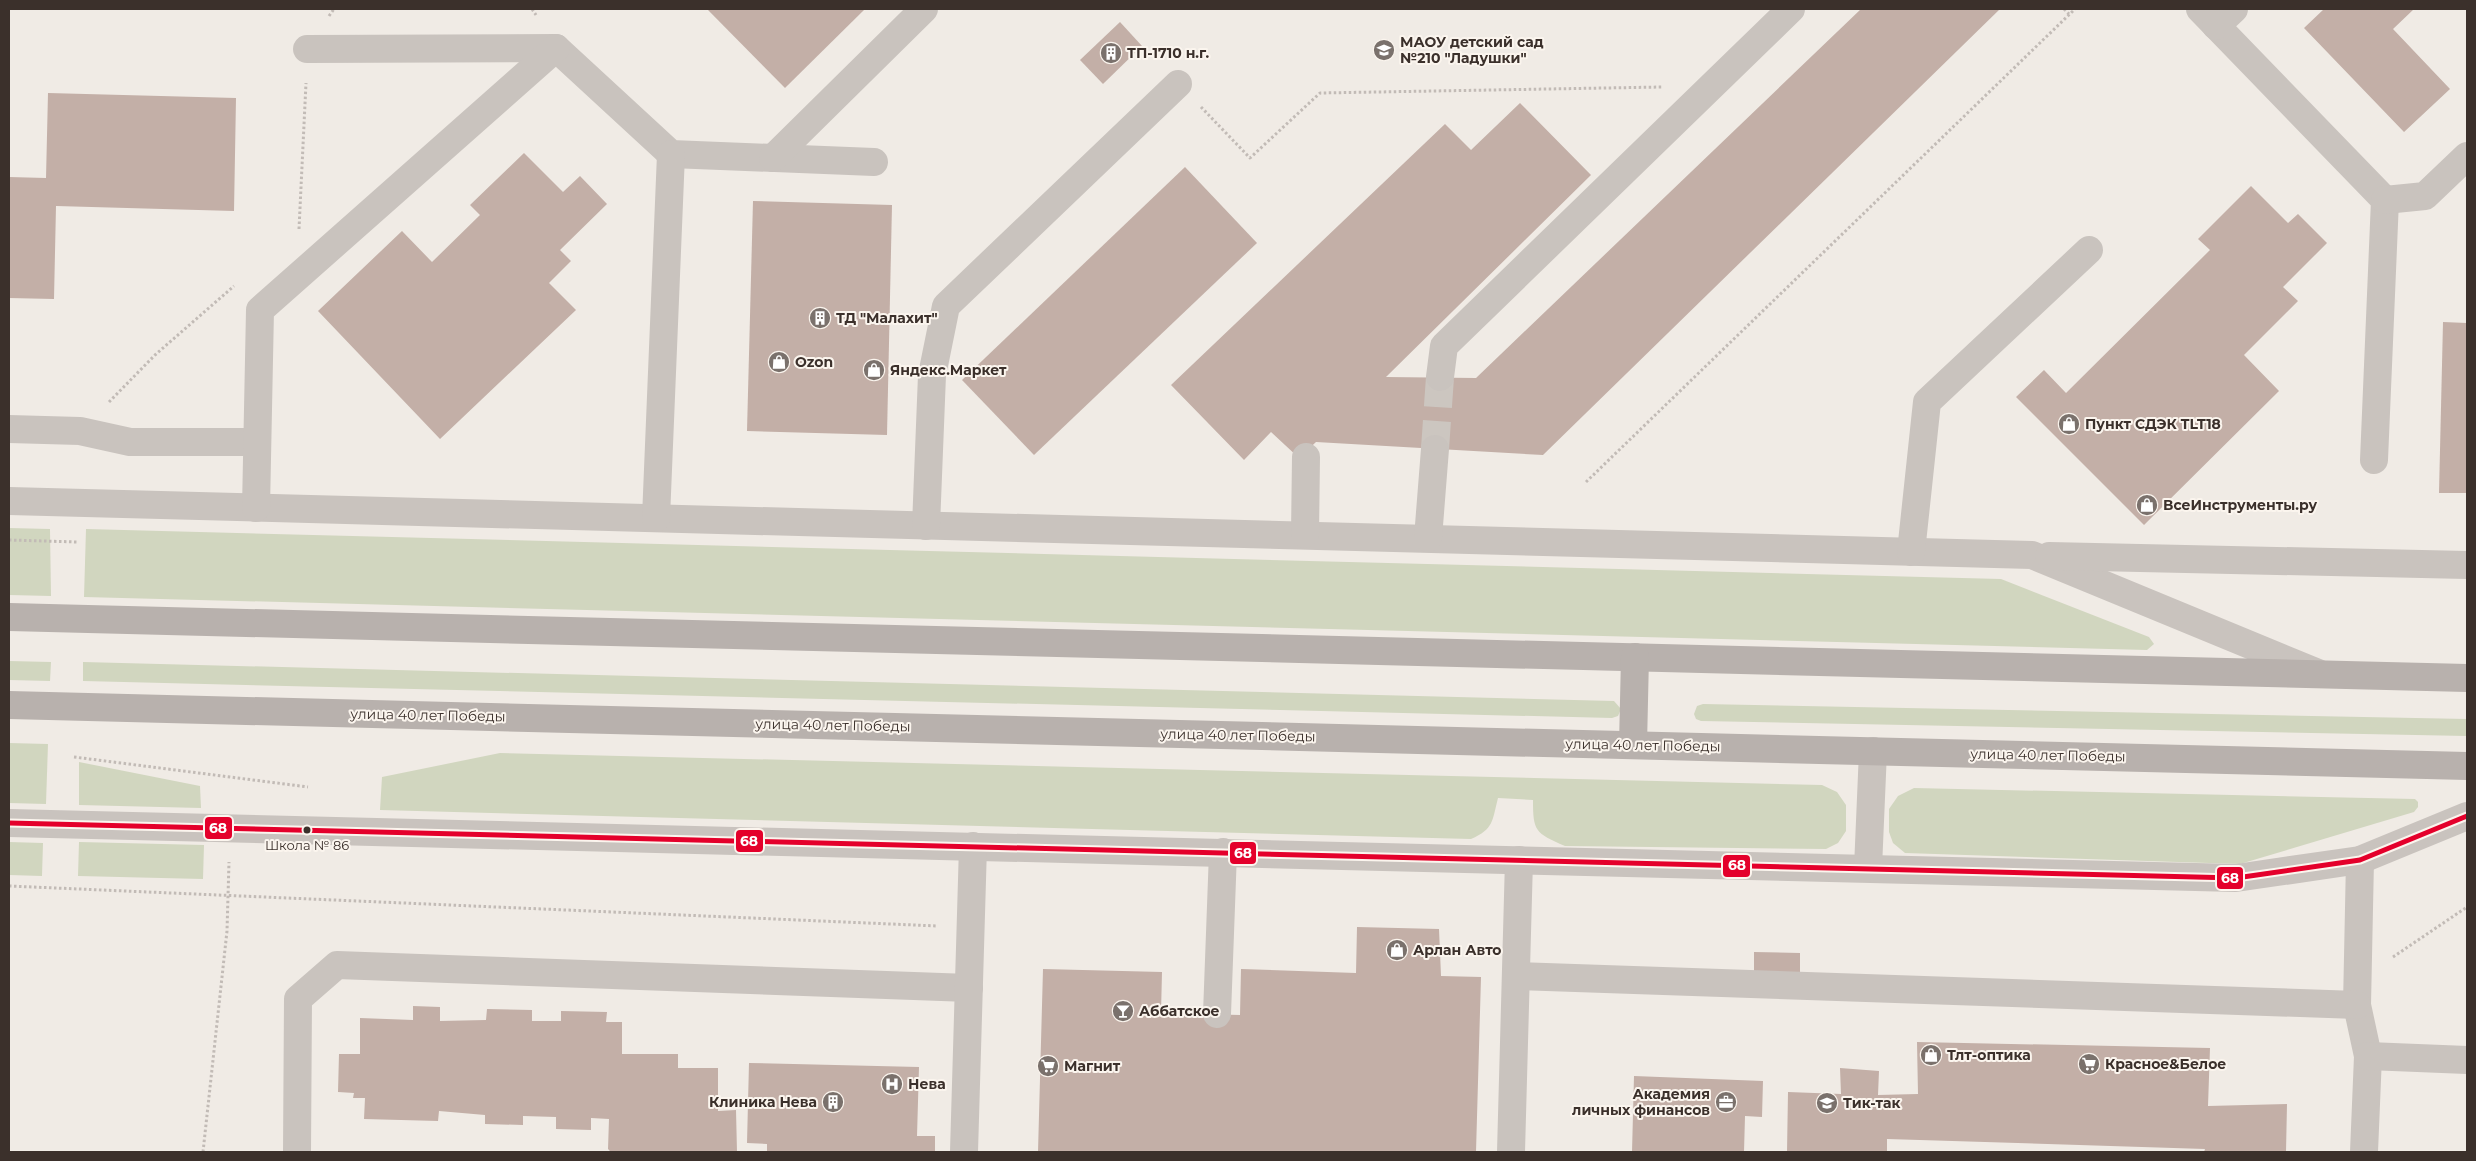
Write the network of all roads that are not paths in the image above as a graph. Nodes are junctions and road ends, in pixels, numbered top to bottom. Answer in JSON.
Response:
{"nodes":[{"id":1,"x":924,"y":9,"type":"edge"},
{"id":2,"x":1792,"y":9,"type":"edge"},
{"id":3,"x":2217,"y":14,"type":"edge"},
{"id":4,"x":556,"y":48,"type":"junction"},
{"id":5,"x":307,"y":49,"type":"road end"},
{"id":6,"x":1178,"y":84,"type":"road end"},
{"id":7,"x":671,"y":154,"type":"junction"},
{"id":8,"x":2467,"y":156,"type":"edge"},
{"id":9,"x":774,"y":158,"type":"junction"},
{"id":10,"x":874,"y":162,"type":"dead end"},
{"id":11,"x":2386,"y":200,"type":"junction"},
{"id":12,"x":2089,"y":250,"type":"dead end"},
{"id":13,"x":1440,"y":377,"type":"tunnel mouth"},
{"id":14,"x":9,"y":429,"type":"edge"},
{"id":15,"x":257,"y":442,"type":"junction"},
{"id":16,"x":1434,"y":448,"type":"tunnel mouth"},
{"id":17,"x":1306,"y":457,"type":"dead end"},
{"id":18,"x":2374,"y":460,"type":"dead end"},
{"id":19,"x":9,"y":501,"type":"edge"},
{"id":20,"x":256,"y":508,"type":"junction"},
{"id":21,"x":656,"y":518,"type":"junction"},
{"id":22,"x":926,"y":526,"type":"junction"},
{"id":23,"x":1305,"y":534,"type":"junction"},
{"id":24,"x":1428,"y":538,"type":"junction"},
{"id":25,"x":1911,"y":552,"type":"junction"},
{"id":26,"x":2032,"y":555,"type":"junction"},
{"id":27,"x":2467,"y":565,"type":"edge"},
{"id":28,"x":9,"y":617,"type":"edge"},
{"id":29,"x":1635,"y":657,"type":"junction"},
{"id":30,"x":2318,"y":673,"type":"junction"},
{"id":31,"x":2467,"y":678,"type":"edge"},
{"id":32,"x":9,"y":705,"type":"edge"},
{"id":33,"x":1633,"y":745,"type":"junction"},
{"id":34,"x":1872,"y":751,"type":"junction"},
{"id":35,"x":2467,"y":766,"type":"edge"},
{"id":36,"x":2467,"y":816,"type":"edge"},
{"id":37,"x":9,"y":823,"type":"edge"},
{"id":38,"x":973,"y":846,"type":"junction"},
{"id":39,"x":1223,"y":852,"type":"junction"},
{"id":40,"x":1519,"y":860,"type":"junction"},
{"id":41,"x":2360,"y":860,"type":"junction"},
{"id":42,"x":1868,"y":868,"type":"junction"},
{"id":43,"x":1516,"y":976,"type":"junction"},
{"id":44,"x":969,"y":988,"type":"junction"},
{"id":45,"x":2357,"y":993,"type":"junction"},
{"id":46,"x":1217,"y":1014,"type":"dead end"},
{"id":47,"x":2368,"y":1056,"type":"junction"},
{"id":48,"x":2467,"y":1060,"type":"edge"},
{"id":49,"x":297,"y":1152,"type":"edge"},
{"id":50,"x":964,"y":1152,"type":"edge"},
{"id":51,"x":1510,"y":1152,"type":"edge"},
{"id":52,"x":2364,"y":1152,"type":"edge"}],
"edges":[{"from":1,"to":9,"type":"street"},
{"from":2,"to":13,"type":"street"},
{"from":3,"to":11,"type":"street"},
{"from":4,"to":5,"type":"street"},
{"from":4,"to":7,"type":"street"},
{"from":4,"to":15,"type":"street"},
{"from":6,"to":22,"type":"street"},
{"from":7,"to":9,"type":"street"},
{"from":7,"to":21,"type":"street"},
{"from":8,"to":11,"type":"street"},
{"from":9,"to":10,"type":"street"},
{"from":11,"to":18,"type":"street"},
{"from":12,"to":25,"type":"street"},
{"from":14,"to":15,"type":"street"},
{"from":15,"to":20,"type":"street"},
{"from":16,"to":24,"type":"street"},
{"from":17,"to":23,"type":"street"},
{"from":19,"to":20,"type":"street"},
{"from":20,"to":21,"type":"street"},
{"from":21,"to":22,"type":"street"},
{"from":22,"to":23,"type":"street"},
{"from":23,"to":24,"type":"street"},
{"from":24,"to":25,"type":"street"},
{"from":25,"to":26,"type":"street"},
{"from":26,"to":27,"type":"street"},
{"from":26,"to":30,"type":"street"},
{"from":28,"to":29,"type":"main road"},
{"from":29,"to":30,"type":"main road"},
{"from":29,"to":33,"type":"main road"},
{"from":30,"to":31,"type":"main road"},
{"from":32,"to":33,"type":"main road","name":"улица 40 лет Победы"},
{"from":33,"to":34,"type":"main road","name":"улица 40 лет Победы"},
{"from":34,"to":35,"type":"main road","name":"улица 40 лет Победы"},
{"from":34,"to":42,"type":"street"},
{"from":36,"to":41,"type":"street"},
{"from":37,"to":38,"type":"street"},
{"from":38,"to":39,"type":"street"},
{"from":38,"to":44,"type":"street"},
{"from":39,"to":40,"type":"street"},
{"from":39,"to":46,"type":"street"},
{"from":40,"to":42,"type":"street"},
{"from":40,"to":43,"type":"street"},
{"from":41,"to":42,"type":"street"},
{"from":41,"to":45,"type":"street"},
{"from":43,"to":45,"type":"street"},
{"from":43,"to":51,"type":"street"},
{"from":44,"to":49,"type":"street"},
{"from":44,"to":50,"type":"street"},
{"from":45,"to":47,"type":"street"},
{"from":47,"to":48,"type":"street"},
{"from":47,"to":52,"type":"street"}]}
